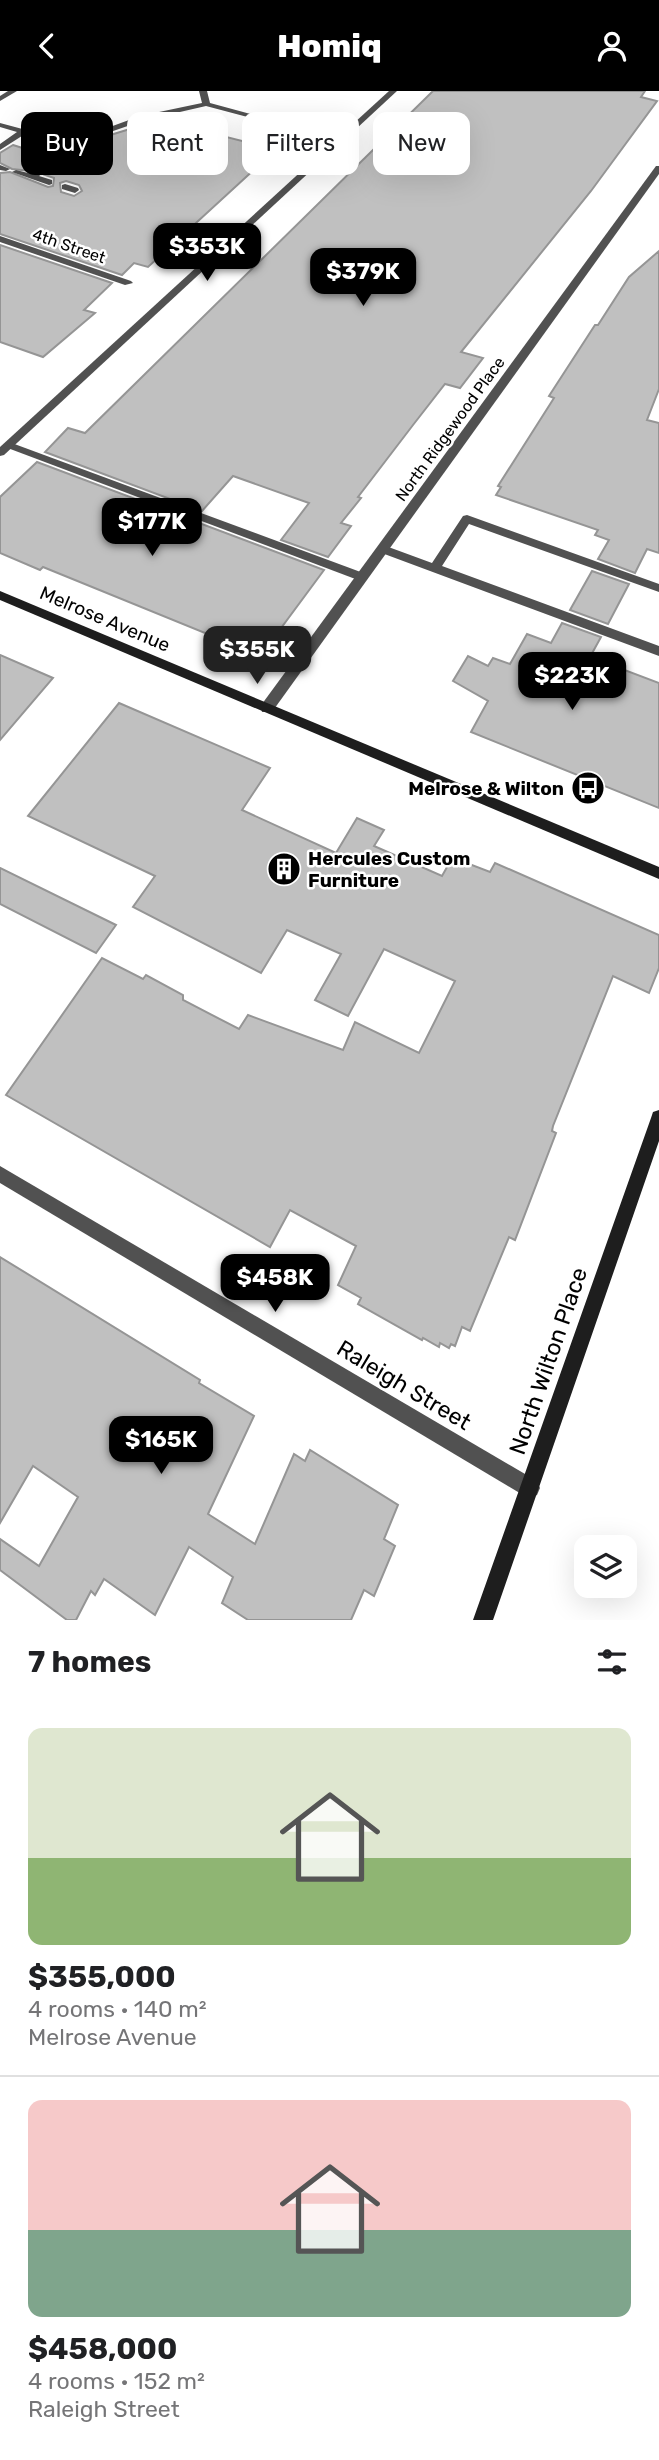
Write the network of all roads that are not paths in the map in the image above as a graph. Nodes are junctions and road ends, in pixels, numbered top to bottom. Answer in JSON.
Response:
{"nodes":[{"id":1,"x":204,"y":91,"type":"edge"},
{"id":2,"x":393,"y":91,"type":"edge"},
{"id":3,"x":9,"y":92,"type":"edge"},
{"id":4,"x":0,"y":99,"type":"edge"},
{"id":5,"x":206,"y":104,"type":"junction"},
{"id":6,"x":242,"y":114,"type":"edge"},
{"id":7,"x":359,"y":123,"type":"edge"},
{"id":8,"x":0,"y":125,"type":"edge"},
{"id":9,"x":113,"y":129,"type":"edge"},
{"id":10,"x":21,"y":130,"type":"edge"},
{"id":11,"x":21,"y":133,"type":"edge"},
{"id":12,"x":0,"y":148,"type":"edge"},
{"id":13,"x":659,"y":168,"type":"edge"},
{"id":14,"x":16,"y":172,"type":"dead end"},
{"id":15,"x":36,"y":175,"type":"edge"},
{"id":16,"x":303,"y":175,"type":"edge"},
{"id":17,"x":33,"y":177,"type":"junction"},
{"id":18,"x":49,"y":182,"type":"dead end"},
{"id":19,"x":65,"y":187,"type":"dead end"},
{"id":20,"x":75,"y":190,"type":"dead end"},
{"id":21,"x":0,"y":239,"type":"edge"},
{"id":22,"x":128,"y":283,"type":"dead end"},
{"id":23,"x":0,"y":435,"type":"edge"},
{"id":24,"x":8,"y":446,"type":"edge"},
{"id":25,"x":383,"y":549,"type":"junction"},
{"id":26,"x":435,"y":568,"type":"junction"},
{"id":27,"x":362,"y":577,"type":"junction"},
{"id":28,"x":659,"y":588,"type":"edge"},
{"id":29,"x":0,"y":595,"type":"edge"},
{"id":30,"x":659,"y":651,"type":"edge"},
{"id":31,"x":267,"y":708,"type":"junction"},
{"id":32,"x":659,"y":873,"type":"edge"},
{"id":33,"x":659,"y":1118,"type":"edge"},
{"id":34,"x":0,"y":1174,"type":"edge"},
{"id":35,"x":530,"y":1488,"type":"junction"},
{"id":36,"x":482,"y":1620,"type":"edge"}],
"edges":[{"from":1,"to":5,"type":"street"},
{"from":2,"to":7,"type":"street"},
{"from":3,"to":4,"type":"street"},
{"from":5,"to":6,"type":"street"},
{"from":5,"to":9,"type":"street"},
{"from":8,"to":10,"type":"street"},
{"from":11,"to":12,"type":"street"},
{"from":13,"to":25,"type":"street","name":"North Ridgewood Place"},
{"from":14,"to":17,"type":"street"},
{"from":15,"to":17,"type":"street"},
{"from":16,"to":24,"type":"street"},
{"from":17,"to":18,"type":"street"},
{"from":19,"to":20,"type":"street"},
{"from":21,"to":22,"type":"street","name":"4th Street"},
{"from":23,"to":24,"type":"street"},
{"from":24,"to":27,"type":"street"},
{"from":25,"to":26,"type":"street"},
{"from":25,"to":27,"type":"street","name":"North Ridgewood Place"},
{"from":26,"to":28,"type":"street"},
{"from":26,"to":30,"type":"street"},
{"from":27,"to":31,"type":"street","name":"North Ridgewood Place"},
{"from":29,"to":31,"type":"main road","name":"Melrose Avenue"},
{"from":31,"to":32,"type":"main road","name":"Melrose Avenue"},
{"from":33,"to":35,"type":"main road","name":"North Wilton Place"},
{"from":34,"to":35,"type":"street","name":"Raleigh Street"},
{"from":35,"to":36,"type":"main road","name":"North Wilton Place"}]}
